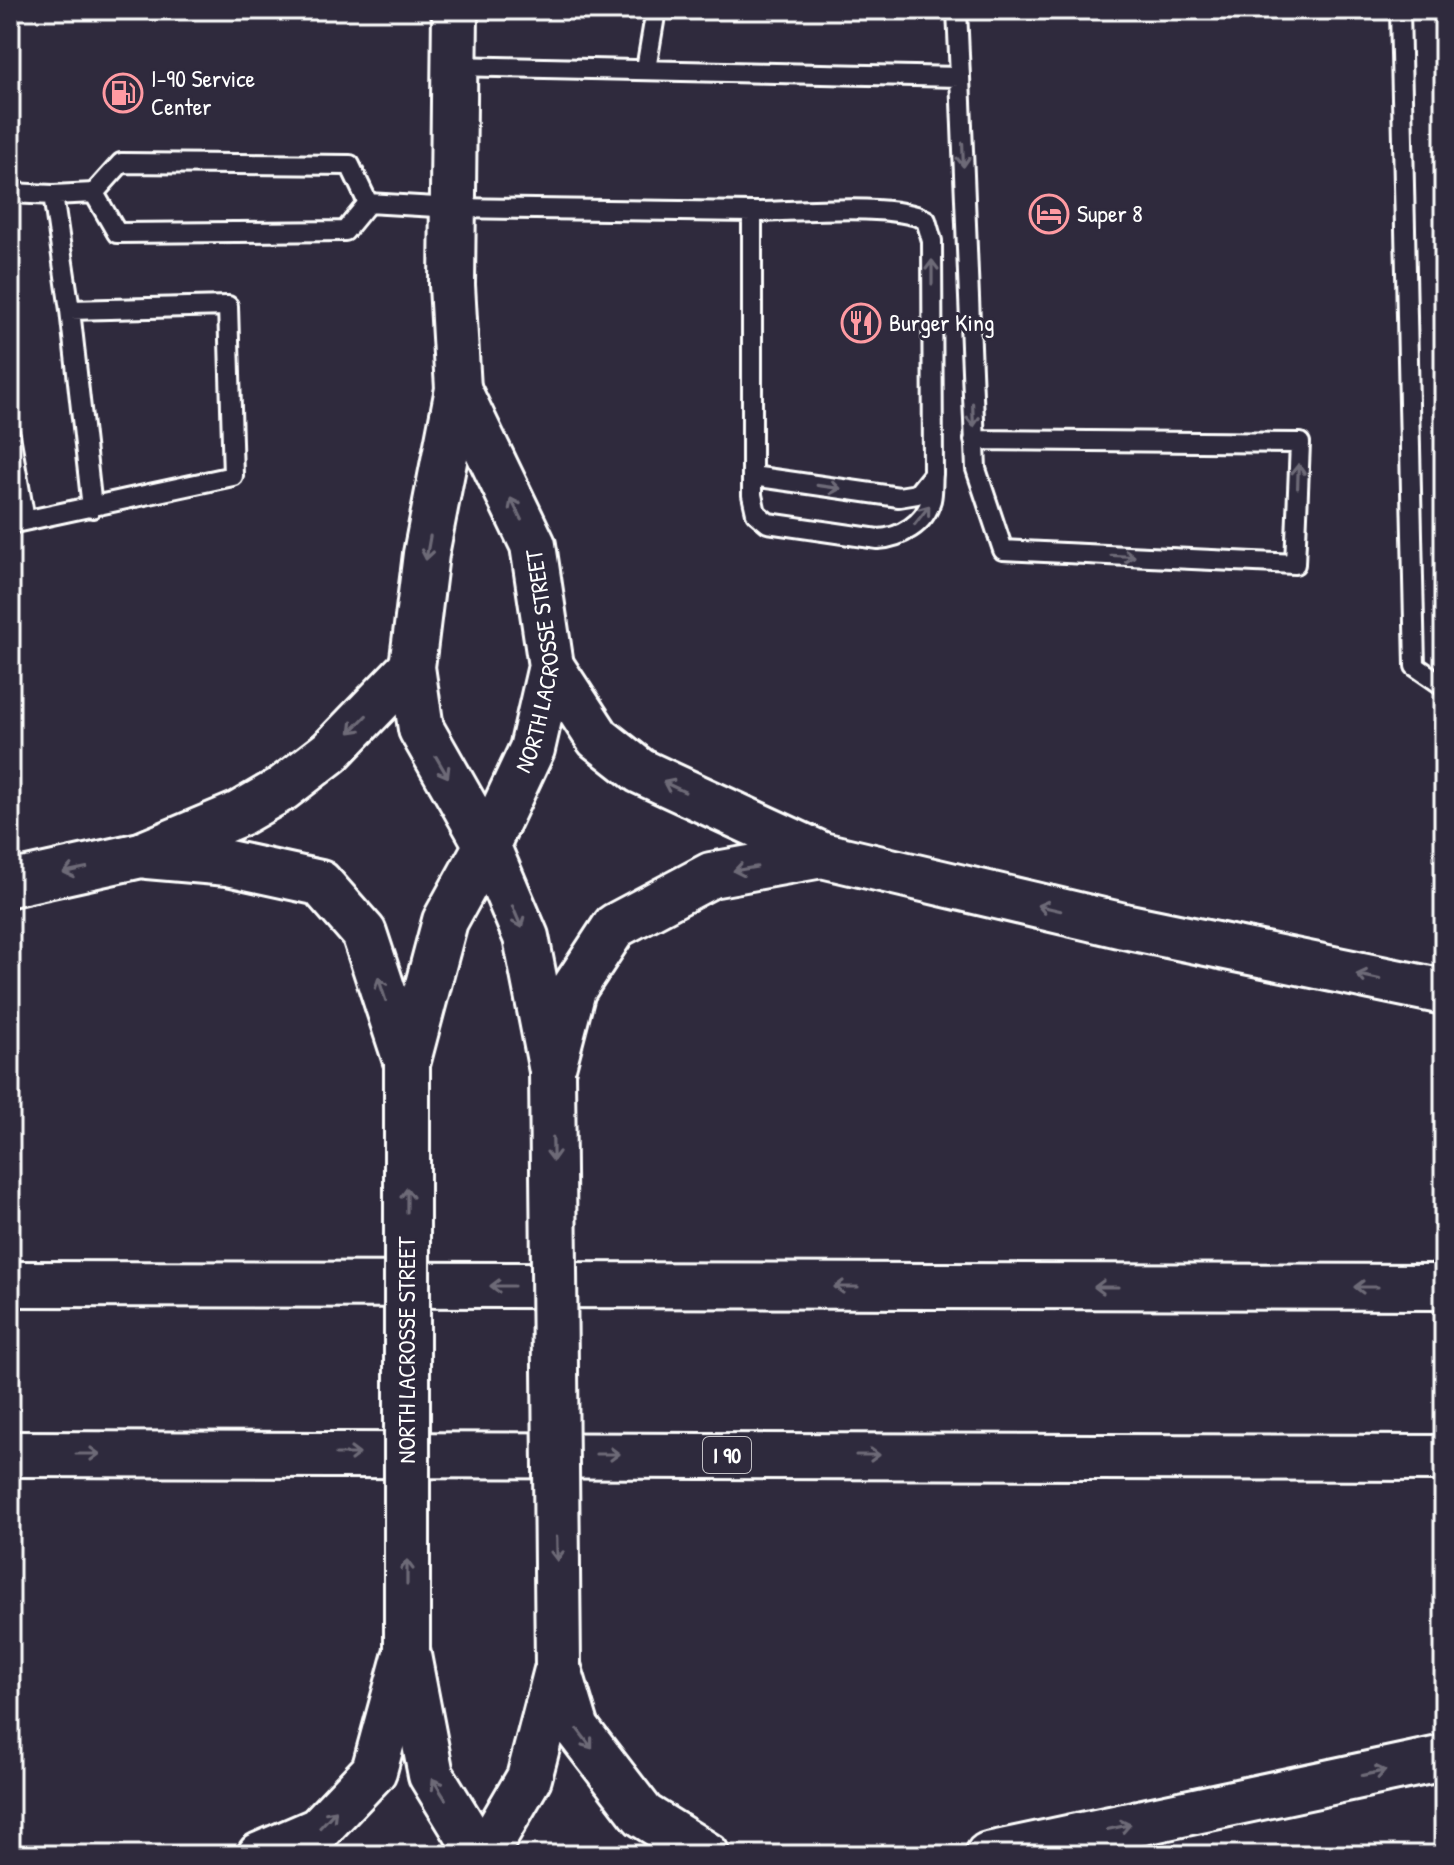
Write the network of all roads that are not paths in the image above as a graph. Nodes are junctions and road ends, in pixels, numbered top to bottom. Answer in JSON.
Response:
{"nodes":[{"id":1,"x":455,"y":10,"type":"edge"},
{"id":2,"x":656,"y":10,"type":"edge"},
{"id":3,"x":957,"y":10,"type":"edge"},
{"id":4,"x":1400,"y":10,"type":"edge"},
{"id":5,"x":453,"y":66,"type":"junction"},
{"id":6,"x":646,"y":69,"type":"junction"},
{"id":7,"x":960,"y":77,"type":"junction"},
{"id":8,"x":10,"y":193,"type":"edge"},
{"id":9,"x":94,"y":193,"type":"junction"},
{"id":10,"x":53,"y":195,"type":"junction"},
{"id":11,"x":368,"y":203,"type":"junction"},
{"id":12,"x":453,"y":208,"type":"junction"},
{"id":13,"x":752,"y":212,"type":"junction"},
{"id":14,"x":70,"y":310,"type":"junction"},
{"id":15,"x":458,"y":389,"type":"junction"},
{"id":16,"x":10,"y":435,"type":"edge"},
{"id":17,"x":974,"y":440,"type":"junction"},
{"id":18,"x":933,"y":474,"type":"junction"},
{"id":19,"x":752,"y":476,"type":"junction"},
{"id":20,"x":92,"y":508,"type":"junction"},
{"id":21,"x":18,"y":522,"type":"edge"},
{"id":22,"x":551,"y":666,"type":"junction"},
{"id":23,"x":412,"y":667,"type":"junction"},
{"id":24,"x":1444,"y":686,"type":"edge"},
{"id":25,"x":487,"y":845,"type":"junction"},
{"id":26,"x":141,"y":855,"type":"junction"},
{"id":27,"x":822,"y":855,"type":"junction"},
{"id":28,"x":10,"y":884,"type":"edge"},
{"id":29,"x":1444,"y":992,"type":"edge"},
{"id":30,"x":407,"y":1064,"type":"junction"},
{"id":31,"x":552,"y":1071,"type":"junction"},
{"id":32,"x":10,"y":1284,"type":"edge"},
{"id":33,"x":1444,"y":1287,"type":"edge"},
{"id":34,"x":10,"y":1454,"type":"edge"},
{"id":35,"x":1444,"y":1458,"type":"edge"},
{"id":36,"x":407,"y":1650,"type":"junction"},
{"id":37,"x":558,"y":1666,"type":"junction"},
{"id":38,"x":1444,"y":1758,"type":"edge"},
{"id":39,"x":260,"y":1855,"type":"edge"},
{"id":40,"x":482,"y":1855,"type":"edge"},
{"id":41,"x":707,"y":1855,"type":"edge"},
{"id":42,"x":988,"y":1855,"type":"edge"}],
"edges":[{"from":1,"to":5,"type":"main road","name":"NORTH LACROSSE STREET"},
{"from":2,"to":6,"type":"lane"},
{"from":3,"to":7,"type":"lane"},
{"from":4,"to":24,"type":"lane"},
{"from":5,"to":6,"type":"lane"},
{"from":5,"to":12,"type":"main road","name":"NORTH LACROSSE STREET"},
{"from":6,"to":7,"type":"lane"},
{"from":7,"to":17,"type":"lane","one_way":true},
{"from":8,"to":10,"type":"lane"},
{"from":9,"to":10,"type":"lane"},
{"from":9,"to":11,"type":"lane"},
{"from":9,"to":11,"type":"lane"},
{"from":10,"to":14,"type":"lane"},
{"from":11,"to":12,"type":"lane"},
{"from":12,"to":13,"type":"lane"},
{"from":12,"to":15,"type":"main road","name":"NORTH LACROSSE STREET"},
{"from":18,"to":13,"type":"lane","one_way":true},
{"from":13,"to":19,"type":"lane"},
{"from":14,"to":20,"type":"lane"},
{"from":14,"to":20,"type":"lane"},
{"from":22,"to":15,"type":"main road","name":"NORTH LACROSSE STREET","one_way":true},
{"from":15,"to":23,"type":"main road","name":"NORTH LACROSSE STREET","one_way":true},
{"from":16,"to":21,"type":"lane"},
{"from":17,"to":17,"type":"lane","one_way":true},
{"from":19,"to":18,"type":"lane","one_way":true},
{"from":19,"to":18,"type":"lane","one_way":true},
{"from":20,"to":21,"type":"lane"},
{"from":22,"to":25,"type":"main road","name":"NORTH LACROSSE STREET"},
{"from":27,"to":22,"type":"main road","one_way":true},
{"from":23,"to":25,"type":"main road","name":"NORTH LACROSSE STREET","one_way":true},
{"from":23,"to":26,"type":"main road","one_way":true},
{"from":25,"to":30,"type":"main road","name":"NORTH LACROSSE STREET"},
{"from":25,"to":31,"type":"main road","name":"NORTH LACROSSE STREET","one_way":true},
{"from":26,"to":28,"type":"main road","one_way":true},
{"from":30,"to":26,"type":"main road","one_way":true},
{"from":29,"to":27,"type":"main road","one_way":true},
{"from":27,"to":31,"type":"main road","one_way":true},
{"from":36,"to":30,"type":"main road","name":"NORTH LACROSSE STREET","one_way":true,"bridge":true},
{"from":31,"to":37,"type":"main road","name":"NORTH LACROSSE STREET","one_way":true,"bridge":true},
{"from":33,"to":32,"type":"main road","one_way":true},
{"from":34,"to":35,"type":"main road","number":"I 90","one_way":true},
{"from":39,"to":36,"type":"main road","one_way":true},
{"from":40,"to":36,"type":"main road","name":"NORTH LACROSSE STREET","one_way":true},
{"from":37,"to":40,"type":"main road","name":"NORTH LACROSSE STREET"},
{"from":37,"to":41,"type":"main road","one_way":true},
{"from":42,"to":38,"type":"main road","one_way":true}]}
